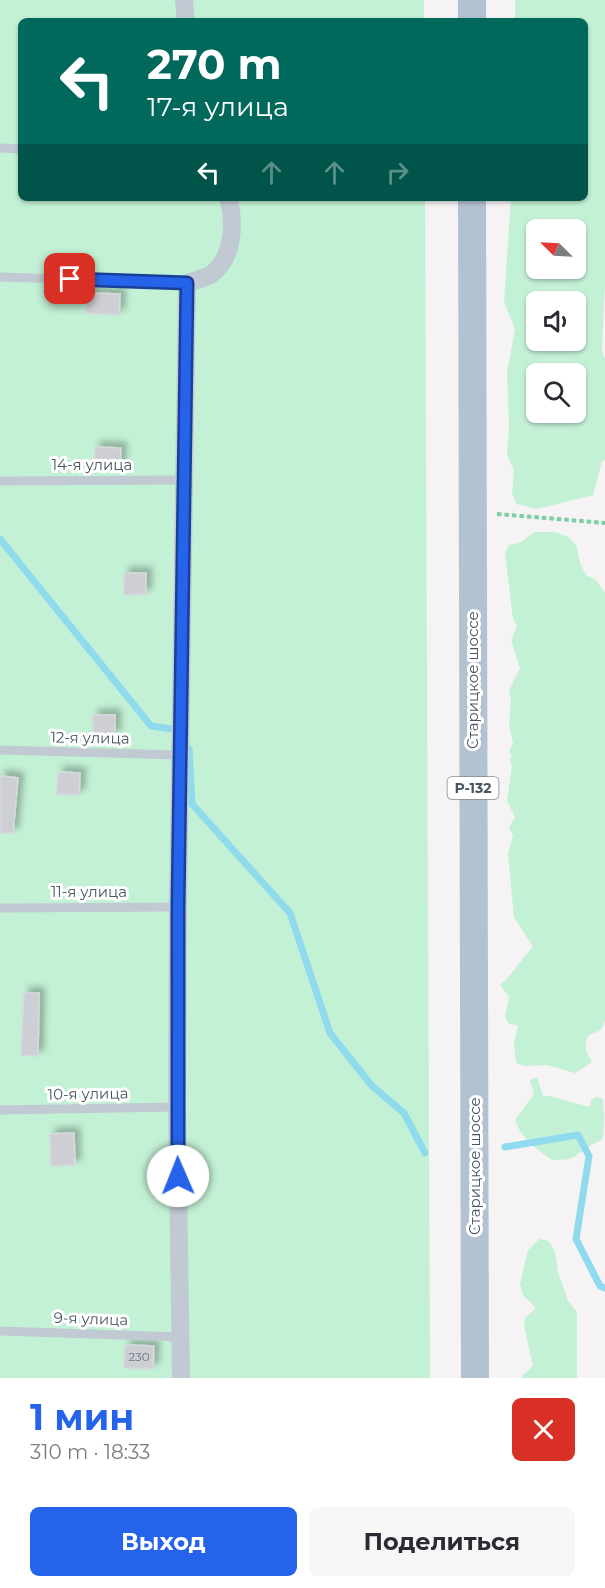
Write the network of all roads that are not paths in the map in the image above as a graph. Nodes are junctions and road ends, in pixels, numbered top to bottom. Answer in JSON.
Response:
{"nodes":[{"id":1,"x":184,"y":0,"type":"edge"},
{"id":2,"x":472,"y":0,"type":"edge"},
{"id":3,"x":186,"y":18,"type":"edge"},
{"id":4,"x":472,"y":18,"type":"edge"},
{"id":5,"x":0,"y":148,"type":"edge"},
{"id":6,"x":18,"y":148,"type":"edge"},
{"id":7,"x":229,"y":201,"type":"edge"},
{"id":8,"x":472,"y":201,"type":"edge"},
{"id":9,"x":0,"y":277,"type":"edge"},
{"id":10,"x":187,"y":283,"type":"junction"},
{"id":11,"x":185,"y":480,"type":"junction"},
{"id":12,"x":0,"y":481,"type":"edge"},
{"id":13,"x":0,"y":750,"type":"edge"},
{"id":14,"x":180,"y":755,"type":"junction"},
{"id":15,"x":178,"y":907,"type":"junction"},
{"id":16,"x":0,"y":908,"type":"edge"},
{"id":17,"x":177,"y":1107,"type":"junction"},
{"id":18,"x":0,"y":1110,"type":"edge"},
{"id":19,"x":0,"y":1331,"type":"edge"},
{"id":20,"x":181,"y":1337,"type":"junction"},
{"id":21,"x":182,"y":1378,"type":"edge"},
{"id":22,"x":475,"y":1378,"type":"edge"}],
"edges":[{"from":1,"to":3,"type":"street"},
{"from":2,"to":4,"type":"main road"},
{"from":5,"to":6,"type":"lane"},
{"from":7,"to":10,"type":"street"},
{"from":8,"to":22,"type":"main road","name":"Старицкое шоссе","number":"Р-132"},
{"from":9,"to":10,"type":"lane"},
{"from":10,"to":11,"type":"street"},
{"from":11,"to":12,"type":"lane","name":"14-я улица"},
{"from":11,"to":14,"type":"street"},
{"from":13,"to":14,"type":"lane","name":"12-я улица"},
{"from":14,"to":15,"type":"street"},
{"from":15,"to":16,"type":"lane","name":"11-я улица"},
{"from":15,"to":17,"type":"street"},
{"from":17,"to":18,"type":"lane","name":"10-я улица"},
{"from":17,"to":20,"type":"street"},
{"from":19,"to":20,"type":"lane","name":"9-я улица"},
{"from":20,"to":21,"type":"street"}]}
